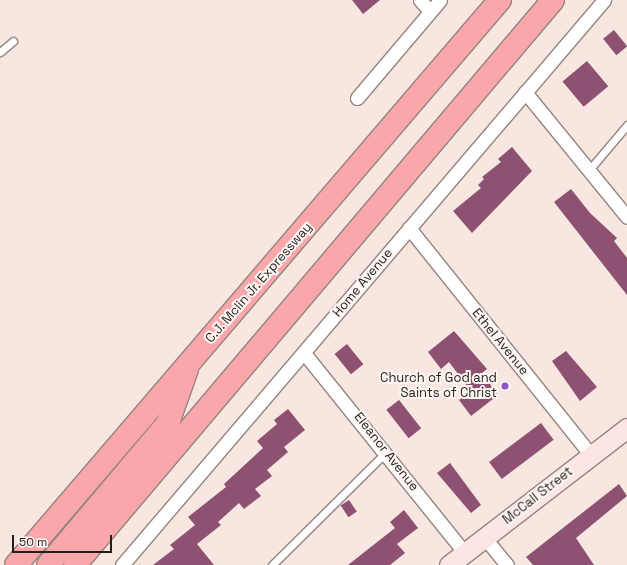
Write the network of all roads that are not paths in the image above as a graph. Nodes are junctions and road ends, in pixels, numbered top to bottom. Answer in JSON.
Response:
{"nodes":[{"id":1,"x":420,"y":0,"type":"edge"},
{"id":2,"x":440,"y":0,"type":"edge"},
{"id":3,"x":500,"y":0,"type":"edge"},
{"id":4,"x":554,"y":0,"type":"edge"},
{"id":5,"x":604,"y":0,"type":"edge"},
{"id":6,"x":430,"y":11,"type":"junction"},
{"id":7,"x":13,"y":41,"type":"dead end"},
{"id":8,"x":0,"y":52,"type":"edge"},
{"id":9,"x":525,"y":92,"type":"junction"},
{"id":10,"x":357,"y":98,"type":"dead end"},
{"id":11,"x":627,"y":125,"type":"edge"},
{"id":12,"x":589,"y":170,"type":"junction"},
{"id":13,"x":627,"y":217,"type":"edge"},
{"id":14,"x":409,"y":228,"type":"junction"},
{"id":15,"x":304,"y":352,"type":"junction"},
{"id":16,"x":190,"y":362,"type":"junction"},
{"id":17,"x":627,"y":428,"type":"edge"},
{"id":18,"x":386,"y":452,"type":"junction"},
{"id":19,"x":591,"y":455,"type":"junction"},
{"id":20,"x":485,"y":538,"type":"junction"},
{"id":21,"x":465,"y":553,"type":"junction"},
{"id":22,"x":16,"y":565,"type":"edge"},
{"id":23,"x":48,"y":565,"type":"edge"},
{"id":24,"x":75,"y":565,"type":"edge"},
{"id":25,"x":122,"y":565,"type":"edge"},
{"id":26,"x":272,"y":565,"type":"edge"},
{"id":27,"x":449,"y":565,"type":"edge"},
{"id":28,"x":507,"y":565,"type":"edge"}],
"edges":[{"from":1,"to":6,"type":"street"},
{"from":2,"to":6,"type":"street"},
{"from":3,"to":16,"type":"highway","name":"C.J. Mclin Jr. Expressway"},
{"from":4,"to":24,"type":"highway"},
{"from":5,"to":9,"type":"street","name":"Home Avenue"},
{"from":6,"to":10,"type":"street"},
{"from":7,"to":8,"type":"lane"},
{"from":9,"to":12,"type":"street"},
{"from":9,"to":14,"type":"street","name":"Home Avenue"},
{"from":11,"to":12,"type":"lane"},
{"from":12,"to":13,"type":"street"},
{"from":14,"to":15,"type":"street","name":"Home Avenue"},
{"from":14,"to":19,"type":"street","name":"Ethel Avenue"},
{"from":15,"to":18,"type":"street","name":"Eleanor Avenue"},
{"from":15,"to":25,"type":"street","name":"Home Avenue"},
{"from":16,"to":22,"type":"highway","name":"C.J. Mclin Jr. Expressway"},
{"from":16,"to":23,"type":"highway"},
{"from":17,"to":19,"type":"street","name":"McCall Street"},
{"from":18,"to":21,"type":"street","name":"Eleanor Avenue"},
{"from":18,"to":26,"type":"lane"},
{"from":19,"to":20,"type":"street","name":"McCall Street"},
{"from":20,"to":21,"type":"street","name":"McCall Street"},
{"from":20,"to":28,"type":"street"},
{"from":21,"to":27,"type":"street","name":"McCall Street"}]}
